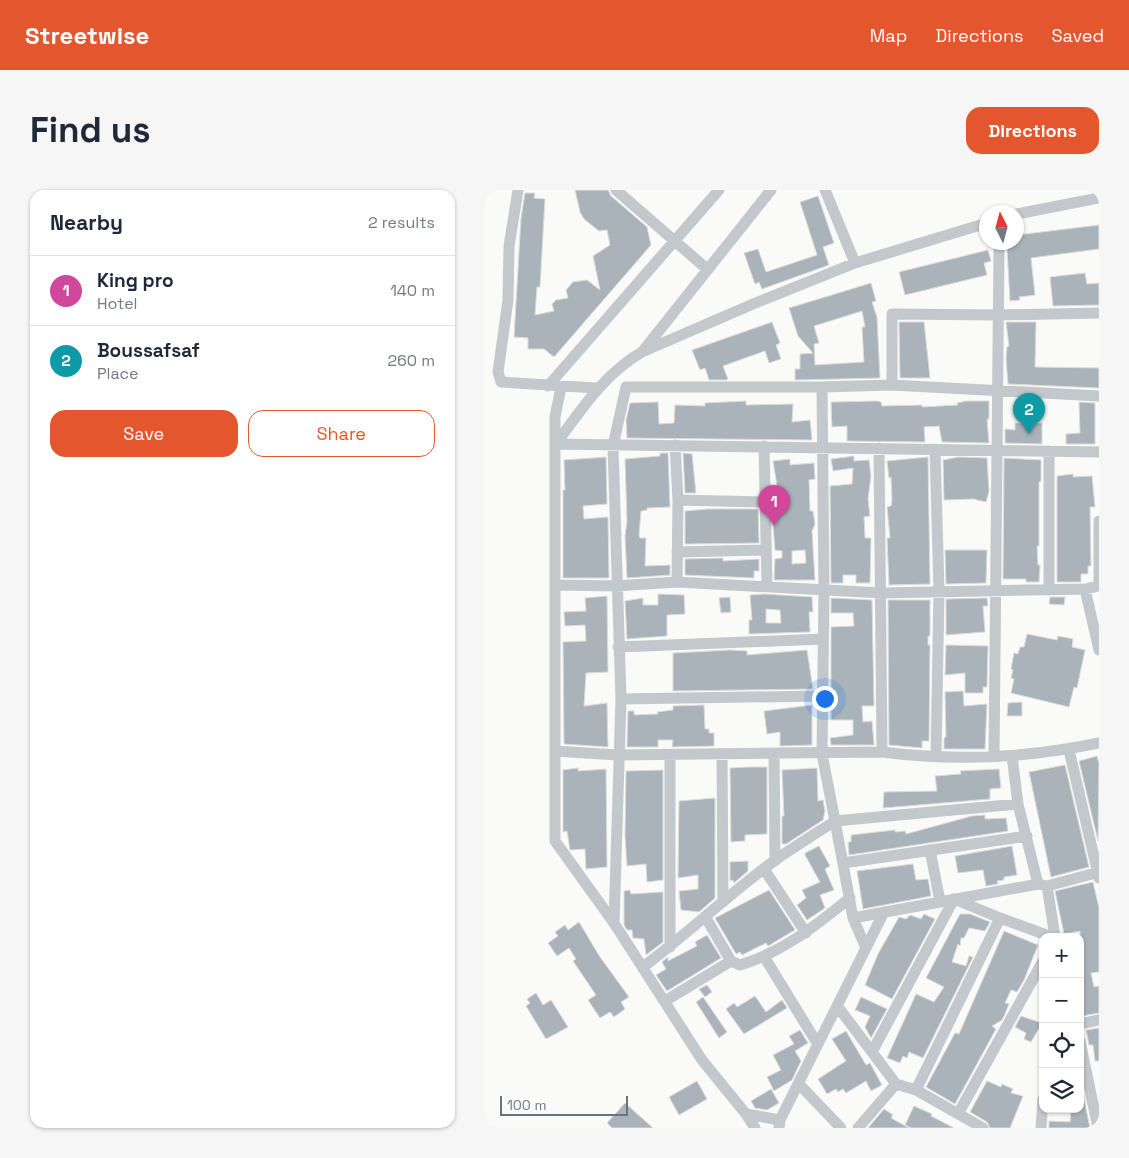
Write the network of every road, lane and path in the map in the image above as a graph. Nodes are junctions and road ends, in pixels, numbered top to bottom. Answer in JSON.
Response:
{"nodes":[{"id":1,"x":518,"y":190,"type":"edge"},
{"id":2,"x":616,"y":190,"type":"edge"},
{"id":3,"x":719,"y":190,"type":"edge"},
{"id":4,"x":771,"y":190,"type":"edge"},
{"id":5,"x":825,"y":190,"type":"edge"},
{"id":6,"x":1099,"y":198,"type":"edge"},
{"id":7,"x":1024,"y":213,"type":"edge"},
{"id":8,"x":979,"y":226,"type":"edge"},
{"id":9,"x":674,"y":241,"type":"junction"},
{"id":10,"x":999,"y":250,"type":"edge"},
{"id":11,"x":855,"y":263,"type":"junction"},
{"id":12,"x":707,"y":269,"type":"junction"},
{"id":13,"x":1099,"y":313,"type":"edge"},
{"id":14,"x":998,"y":315,"type":"junction"},
{"id":15,"x":642,"y":352,"type":"junction"},
{"id":16,"x":891,"y":385,"type":"junction"},
{"id":17,"x":548,"y":386,"type":"junction"},
{"id":18,"x":561,"y":387,"type":"junction"},
{"id":19,"x":822,"y":387,"type":"junction"},
{"id":20,"x":596,"y":388,"type":"junction"},
{"id":21,"x":996,"y":389,"type":"junction"},
{"id":22,"x":1099,"y":396,"type":"edge"},
{"id":23,"x":556,"y":444,"type":"junction"},
{"id":24,"x":675,"y":445,"type":"junction"},
{"id":25,"x":613,"y":446,"type":"junction"},
{"id":26,"x":764,"y":446,"type":"junction"},
{"id":27,"x":822,"y":446,"type":"junction"},
{"id":28,"x":879,"y":448,"type":"junction"},
{"id":29,"x":935,"y":449,"type":"junction"},
{"id":30,"x":995,"y":450,"type":"junction"},
{"id":31,"x":1049,"y":451,"type":"junction"},
{"id":32,"x":1099,"y":452,"type":"edge"},
{"id":33,"x":678,"y":500,"type":"junction"},
{"id":34,"x":766,"y":502,"type":"junction"},
{"id":35,"x":1099,"y":521,"type":"edge"},
{"id":36,"x":765,"y":550,"type":"junction"},
{"id":37,"x":677,"y":552,"type":"junction"},
{"id":38,"x":677,"y":582,"type":"junction"},
{"id":39,"x":556,"y":585,"type":"junction"},
{"id":40,"x":767,"y":585,"type":"junction"},
{"id":41,"x":616,"y":586,"type":"junction"},
{"id":42,"x":1099,"y":586,"type":"edge"},
{"id":43,"x":1085,"y":589,"type":"junction"},
{"id":44,"x":824,"y":590,"type":"junction"},
{"id":45,"x":997,"y":590,"type":"junction"},
{"id":46,"x":1049,"y":590,"type":"junction"},
{"id":47,"x":939,"y":591,"type":"junction"},
{"id":48,"x":882,"y":593,"type":"junction"},
{"id":49,"x":823,"y":639,"type":"junction"},
{"id":50,"x":618,"y":647,"type":"junction"},
{"id":51,"x":1099,"y":650,"type":"edge"},
{"id":52,"x":822,"y":696,"type":"junction"},
{"id":53,"x":621,"y":699,"type":"junction"},
{"id":54,"x":1099,"y":744,"type":"edge"},
{"id":55,"x":1069,"y":750,"type":"junction"},
{"id":56,"x":555,"y":751,"type":"junction"},
{"id":57,"x":882,"y":752,"type":"junction"},
{"id":58,"x":722,"y":754,"type":"junction"},
{"id":59,"x":773,"y":754,"type":"junction"},
{"id":60,"x":822,"y":754,"type":"junction"},
{"id":61,"x":617,"y":755,"type":"junction"},
{"id":62,"x":671,"y":755,"type":"junction"},
{"id":63,"x":936,"y":756,"type":"junction"},
{"id":64,"x":994,"y":756,"type":"junction"},
{"id":65,"x":1013,"y":756,"type":"junction"},
{"id":66,"x":1018,"y":804,"type":"junction"},
{"id":67,"x":835,"y":821,"type":"junction"},
{"id":68,"x":1027,"y":836,"type":"junction"},
{"id":69,"x":930,"y":850,"type":"junction"},
{"id":70,"x":775,"y":861,"type":"junction"},
{"id":71,"x":843,"y":863,"type":"junction"},
{"id":72,"x":764,"y":869,"type":"junction"},
{"id":73,"x":1099,"y":874,"type":"edge"},
{"id":74,"x":1042,"y":885,"type":"junction"},
{"id":75,"x":849,"y":898,"type":"junction"},
{"id":76,"x":954,"y":898,"type":"junction"},
{"id":77,"x":940,"y":901,"type":"junction"},
{"id":78,"x":723,"y":902,"type":"junction"},
{"id":79,"x":884,"y":912,"type":"junction"},
{"id":80,"x":706,"y":918,"type":"junction"},
{"id":81,"x":853,"y":918,"type":"junction"},
{"id":82,"x":1000,"y":918,"type":"junction"},
{"id":83,"x":614,"y":923,"type":"junction"},
{"id":84,"x":806,"y":933,"type":"junction"},
{"id":85,"x":1042,"y":933,"type":"edge"},
{"id":86,"x":1052,"y":933,"type":"edge"},
{"id":87,"x":670,"y":947,"type":"junction"},
{"id":88,"x":867,"y":948,"type":"junction"},
{"id":89,"x":765,"y":958,"type":"junction"},
{"id":90,"x":731,"y":960,"type":"junction"},
{"id":91,"x":643,"y":967,"type":"junction"},
{"id":92,"x":1039,"y":968,"type":"edge"},
{"id":93,"x":665,"y":1001,"type":"junction"},
{"id":94,"x":838,"y":1007,"type":"junction"},
{"id":95,"x":1099,"y":1020,"type":"edge"},
{"id":96,"x":1084,"y":1023,"type":"edge"},
{"id":97,"x":817,"y":1043,"type":"junction"},
{"id":98,"x":872,"y":1052,"type":"junction"},
{"id":99,"x":1084,"y":1060,"type":"edge"},
{"id":100,"x":799,"y":1084,"type":"junction"},
{"id":101,"x":896,"y":1084,"type":"junction"},
{"id":102,"x":916,"y":1090,"type":"junction"},
{"id":103,"x":1042,"y":1113,"type":"edge"},
{"id":104,"x":746,"y":1114,"type":"junction"},
{"id":105,"x":958,"y":1114,"type":"junction"},
{"id":106,"x":780,"y":1124,"type":"edge"},
{"id":107,"x":753,"y":1127,"type":"edge"},
{"id":108,"x":861,"y":1127,"type":"edge"},
{"id":109,"x":841,"y":1128,"type":"edge"},
{"id":110,"x":983,"y":1128,"type":"edge"},
{"id":111,"x":1041,"y":1128,"type":"edge"},
{"id":112,"x":1098,"y":1128,"type":"edge"}],
"edges":[{"from":1,"to":17,"type":"street"},
{"from":2,"to":9,"type":"street"},
{"from":3,"to":9,"type":"street"},
{"from":4,"to":12,"type":"street"},
{"from":5,"to":11,"type":"street"},
{"from":6,"to":7,"type":"street"},
{"from":8,"to":11,"type":"street"},
{"from":9,"to":12,"type":"street"},
{"from":9,"to":17,"type":"street"},
{"from":10,"to":14,"type":"street"},
{"from":11,"to":15,"type":"street"},
{"from":12,"to":15,"type":"street"},
{"from":13,"to":14,"type":"street"},
{"from":14,"to":16,"type":"street"},
{"from":14,"to":21,"type":"street"},
{"from":15,"to":20,"type":"street"},
{"from":16,"to":19,"type":"street"},
{"from":16,"to":21,"type":"street"},
{"from":17,"to":18,"type":"street"},
{"from":18,"to":20,"type":"street"},
{"from":18,"to":23,"type":"street"},
{"from":19,"to":25,"type":"street"},
{"from":19,"to":27,"type":"street"},
{"from":20,"to":23,"type":"street"},
{"from":21,"to":22,"type":"street"},
{"from":21,"to":30,"type":"street"},
{"from":23,"to":25,"type":"street"},
{"from":23,"to":39,"type":"street"},
{"from":24,"to":25,"type":"street"},
{"from":24,"to":26,"type":"street"},
{"from":24,"to":33,"type":"street"},
{"from":25,"to":41,"type":"street"},
{"from":26,"to":27,"type":"street"},
{"from":26,"to":34,"type":"street"},
{"from":27,"to":28,"type":"street"},
{"from":27,"to":44,"type":"street"},
{"from":28,"to":29,"type":"street"},
{"from":28,"to":48,"type":"street"},
{"from":29,"to":30,"type":"street"},
{"from":29,"to":47,"type":"street"},
{"from":30,"to":31,"type":"street"},
{"from":30,"to":45,"type":"street"},
{"from":31,"to":32,"type":"street"},
{"from":31,"to":46,"type":"street"},
{"from":33,"to":34,"type":"street"},
{"from":33,"to":37,"type":"street"},
{"from":34,"to":36,"type":"street"},
{"from":35,"to":42,"type":"street"},
{"from":36,"to":37,"type":"street"},
{"from":36,"to":40,"type":"street"},
{"from":37,"to":38,"type":"street"},
{"from":38,"to":40,"type":"street"},
{"from":38,"to":41,"type":"street"},
{"from":39,"to":41,"type":"street"},
{"from":39,"to":56,"type":"street"},
{"from":40,"to":44,"type":"street"},
{"from":41,"to":50,"type":"street"},
{"from":42,"to":43,"type":"street"},
{"from":43,"to":46,"type":"street"},
{"from":43,"to":51,"type":"street"},
{"from":44,"to":48,"type":"street"},
{"from":44,"to":49,"type":"street"},
{"from":45,"to":46,"type":"street"},
{"from":45,"to":47,"type":"street"},
{"from":45,"to":64,"type":"street"},
{"from":47,"to":48,"type":"street"},
{"from":47,"to":63,"type":"street"},
{"from":48,"to":57,"type":"street"},
{"from":49,"to":50,"type":"street"},
{"from":49,"to":52,"type":"street"},
{"from":50,"to":53,"type":"street"},
{"from":52,"to":53,"type":"street"},
{"from":52,"to":60,"type":"street"},
{"from":53,"to":61,"type":"street"},
{"from":54,"to":55,"type":"street"},
{"from":55,"to":65,"type":"street"},
{"from":55,"to":73,"type":"street"},
{"from":56,"to":61,"type":"street"},
{"from":56,"to":83,"type":"street"},
{"from":57,"to":60,"type":"street"},
{"from":57,"to":63,"type":"street"},
{"from":58,"to":59,"type":"street"},
{"from":58,"to":62,"type":"street"},
{"from":58,"to":78,"type":"street"},
{"from":59,"to":60,"type":"street"},
{"from":59,"to":70,"type":"street"},
{"from":60,"to":67,"type":"street"},
{"from":61,"to":62,"type":"street"},
{"from":61,"to":83,"type":"street"},
{"from":62,"to":87,"type":"street"},
{"from":63,"to":64,"type":"street"},
{"from":64,"to":65,"type":"street"},
{"from":65,"to":66,"type":"street"},
{"from":66,"to":67,"type":"street"},
{"from":66,"to":68,"type":"street"},
{"from":67,"to":70,"type":"street"},
{"from":67,"to":71,"type":"street"},
{"from":68,"to":69,"type":"street"},
{"from":68,"to":74,"type":"street"},
{"from":69,"to":71,"type":"street"},
{"from":69,"to":77,"type":"street"},
{"from":70,"to":72,"type":"street"},
{"from":71,"to":75,"type":"street"},
{"from":72,"to":78,"type":"street"},
{"from":72,"to":84,"type":"street"},
{"from":73,"to":74,"type":"street"},
{"from":74,"to":76,"type":"street"},
{"from":74,"to":86,"type":"street"},
{"from":75,"to":81,"type":"street"},
{"from":75,"to":84,"type":"street"},
{"from":76,"to":77,"type":"street"},
{"from":76,"to":82,"type":"street"},
{"from":76,"to":98,"type":"street"},
{"from":77,"to":79,"type":"street"},
{"from":78,"to":80,"type":"street"},
{"from":79,"to":81,"type":"street"},
{"from":79,"to":88,"type":"street"},
{"from":80,"to":87,"type":"street"},
{"from":80,"to":90,"type":"street"},
{"from":81,"to":88,"type":"street"},
{"from":82,"to":85,"type":"street"},
{"from":82,"to":102,"type":"street"},
{"from":83,"to":91,"type":"street"},
{"from":84,"to":89,"type":"street"},
{"from":87,"to":91,"type":"street"},
{"from":88,"to":94,"type":"street"},
{"from":89,"to":90,"type":"street"},
{"from":89,"to":97,"type":"street"},
{"from":90,"to":93,"type":"street"},
{"from":91,"to":93,"type":"street"},
{"from":92,"to":105,"type":"street"},
{"from":93,"to":104,"type":"street"},
{"from":94,"to":97,"type":"street"},
{"from":94,"to":98,"type":"street"},
{"from":95,"to":96,"type":"street"},
{"from":97,"to":100,"type":"street"},
{"from":98,"to":101,"type":"street"},
{"from":99,"to":112,"type":"street"},
{"from":100,"to":106,"type":"street"},
{"from":100,"to":109,"type":"street"},
{"from":101,"to":102,"type":"street"},
{"from":101,"to":108,"type":"street"},
{"from":102,"to":105,"type":"street"},
{"from":103,"to":111,"type":"street"},
{"from":104,"to":106,"type":"street"},
{"from":104,"to":107,"type":"street"},
{"from":105,"to":110,"type":"street"}]}
